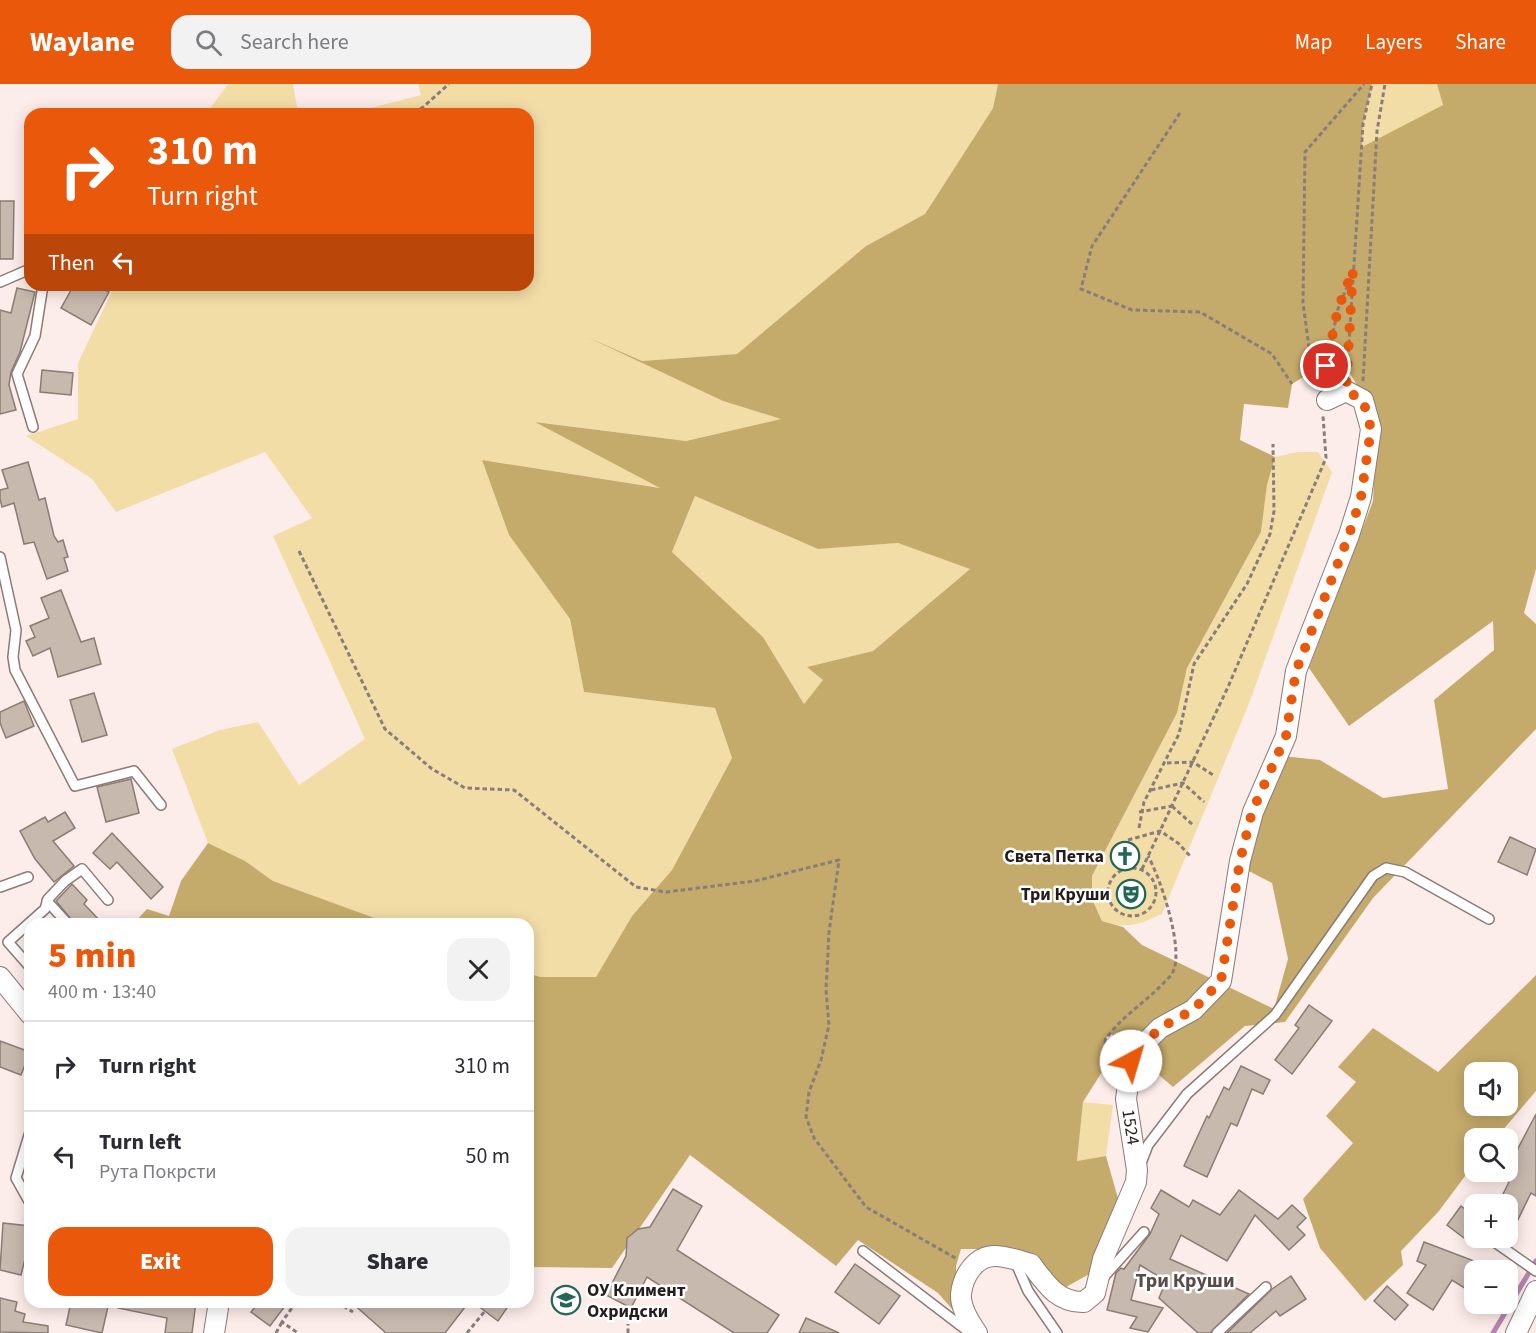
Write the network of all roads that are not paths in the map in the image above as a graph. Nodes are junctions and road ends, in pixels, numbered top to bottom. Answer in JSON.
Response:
{"nodes":[{"id":1,"x":24,"y":272,"type":"edge"},
{"id":2,"x":0,"y":282,"type":"edge"},
{"id":3,"x":42,"y":291,"type":"edge"},
{"id":4,"x":1325,"y":392,"type":"road end"},
{"id":5,"x":33,"y":427,"type":"dead end"},
{"id":6,"x":0,"y":557,"type":"edge"},
{"id":7,"x":160,"y":804,"type":"dead end"},
{"id":8,"x":28,"y":877,"type":"dead end"},
{"id":9,"x":0,"y":887,"type":"edge"},
{"id":10,"x":108,"y":900,"type":"dead end"},
{"id":11,"x":47,"y":901,"type":"junction"},
{"id":12,"x":35,"y":918,"type":"edge"},
{"id":13,"x":63,"y":918,"type":"edge"},
{"id":14,"x":1489,"y":919,"type":"dead end"},
{"id":15,"x":24,"y":928,"type":"edge"},
{"id":16,"x":24,"y":961,"type":"edge"},
{"id":17,"x":0,"y":977,"type":"edge"},
{"id":18,"x":24,"y":1007,"type":"edge"},
{"id":19,"x":24,"y":1152,"type":"edge"},
{"id":20,"x":1137,"y":1170,"type":"junction"},
{"id":21,"x":24,"y":1192,"type":"edge"},
{"id":22,"x":1144,"y":1232,"type":"dead end"},
{"id":23,"x":1503,"y":1248,"type":"edge"},
{"id":24,"x":863,"y":1251,"type":"dead end"},
{"id":25,"x":1014,"y":1259,"type":"junction"},
{"id":26,"x":1536,"y":1272,"type":"edge"},
{"id":27,"x":1097,"y":1283,"type":"junction"},
{"id":28,"x":1266,"y":1287,"type":"dead end"},
{"id":29,"x":1536,"y":1291,"type":"edge"},
{"id":30,"x":218,"y":1308,"type":"edge"},
{"id":31,"x":214,"y":1333,"type":"edge"},
{"id":32,"x":971,"y":1333,"type":"edge"},
{"id":33,"x":976,"y":1333,"type":"edge"},
{"id":34,"x":1058,"y":1333,"type":"edge"},
{"id":35,"x":1217,"y":1333,"type":"edge"},
{"id":36,"x":1516,"y":1333,"type":"edge"}],
"edges":[{"from":1,"to":2,"type":"lane"},
{"from":3,"to":5,"type":"lane"},
{"from":4,"to":20,"type":"street","name":"1524"},
{"from":6,"to":7,"type":"lane"},
{"from":8,"to":9,"type":"lane"},
{"from":10,"to":11,"type":"lane"},
{"from":11,"to":12,"type":"lane"},
{"from":11,"to":13,"type":"lane"},
{"from":14,"to":20,"type":"lane","name":"1524"},
{"from":15,"to":16,"type":"lane"},
{"from":17,"to":18,"type":"street"},
{"from":19,"to":21,"type":"lane"},
{"from":20,"to":27,"type":"street","name":"1524"},
{"from":22,"to":27,"type":"lane"},
{"from":23,"to":26,"type":"lane"},
{"from":24,"to":32,"type":"lane"},
{"from":25,"to":27,"type":"street","name":"1524"},
{"from":25,"to":33,"type":"street","name":"1524"},
{"from":25,"to":34,"type":"lane"},
{"from":28,"to":35,"type":"lane"},
{"from":29,"to":36,"type":"street"},
{"from":30,"to":31,"type":"street"}]}
